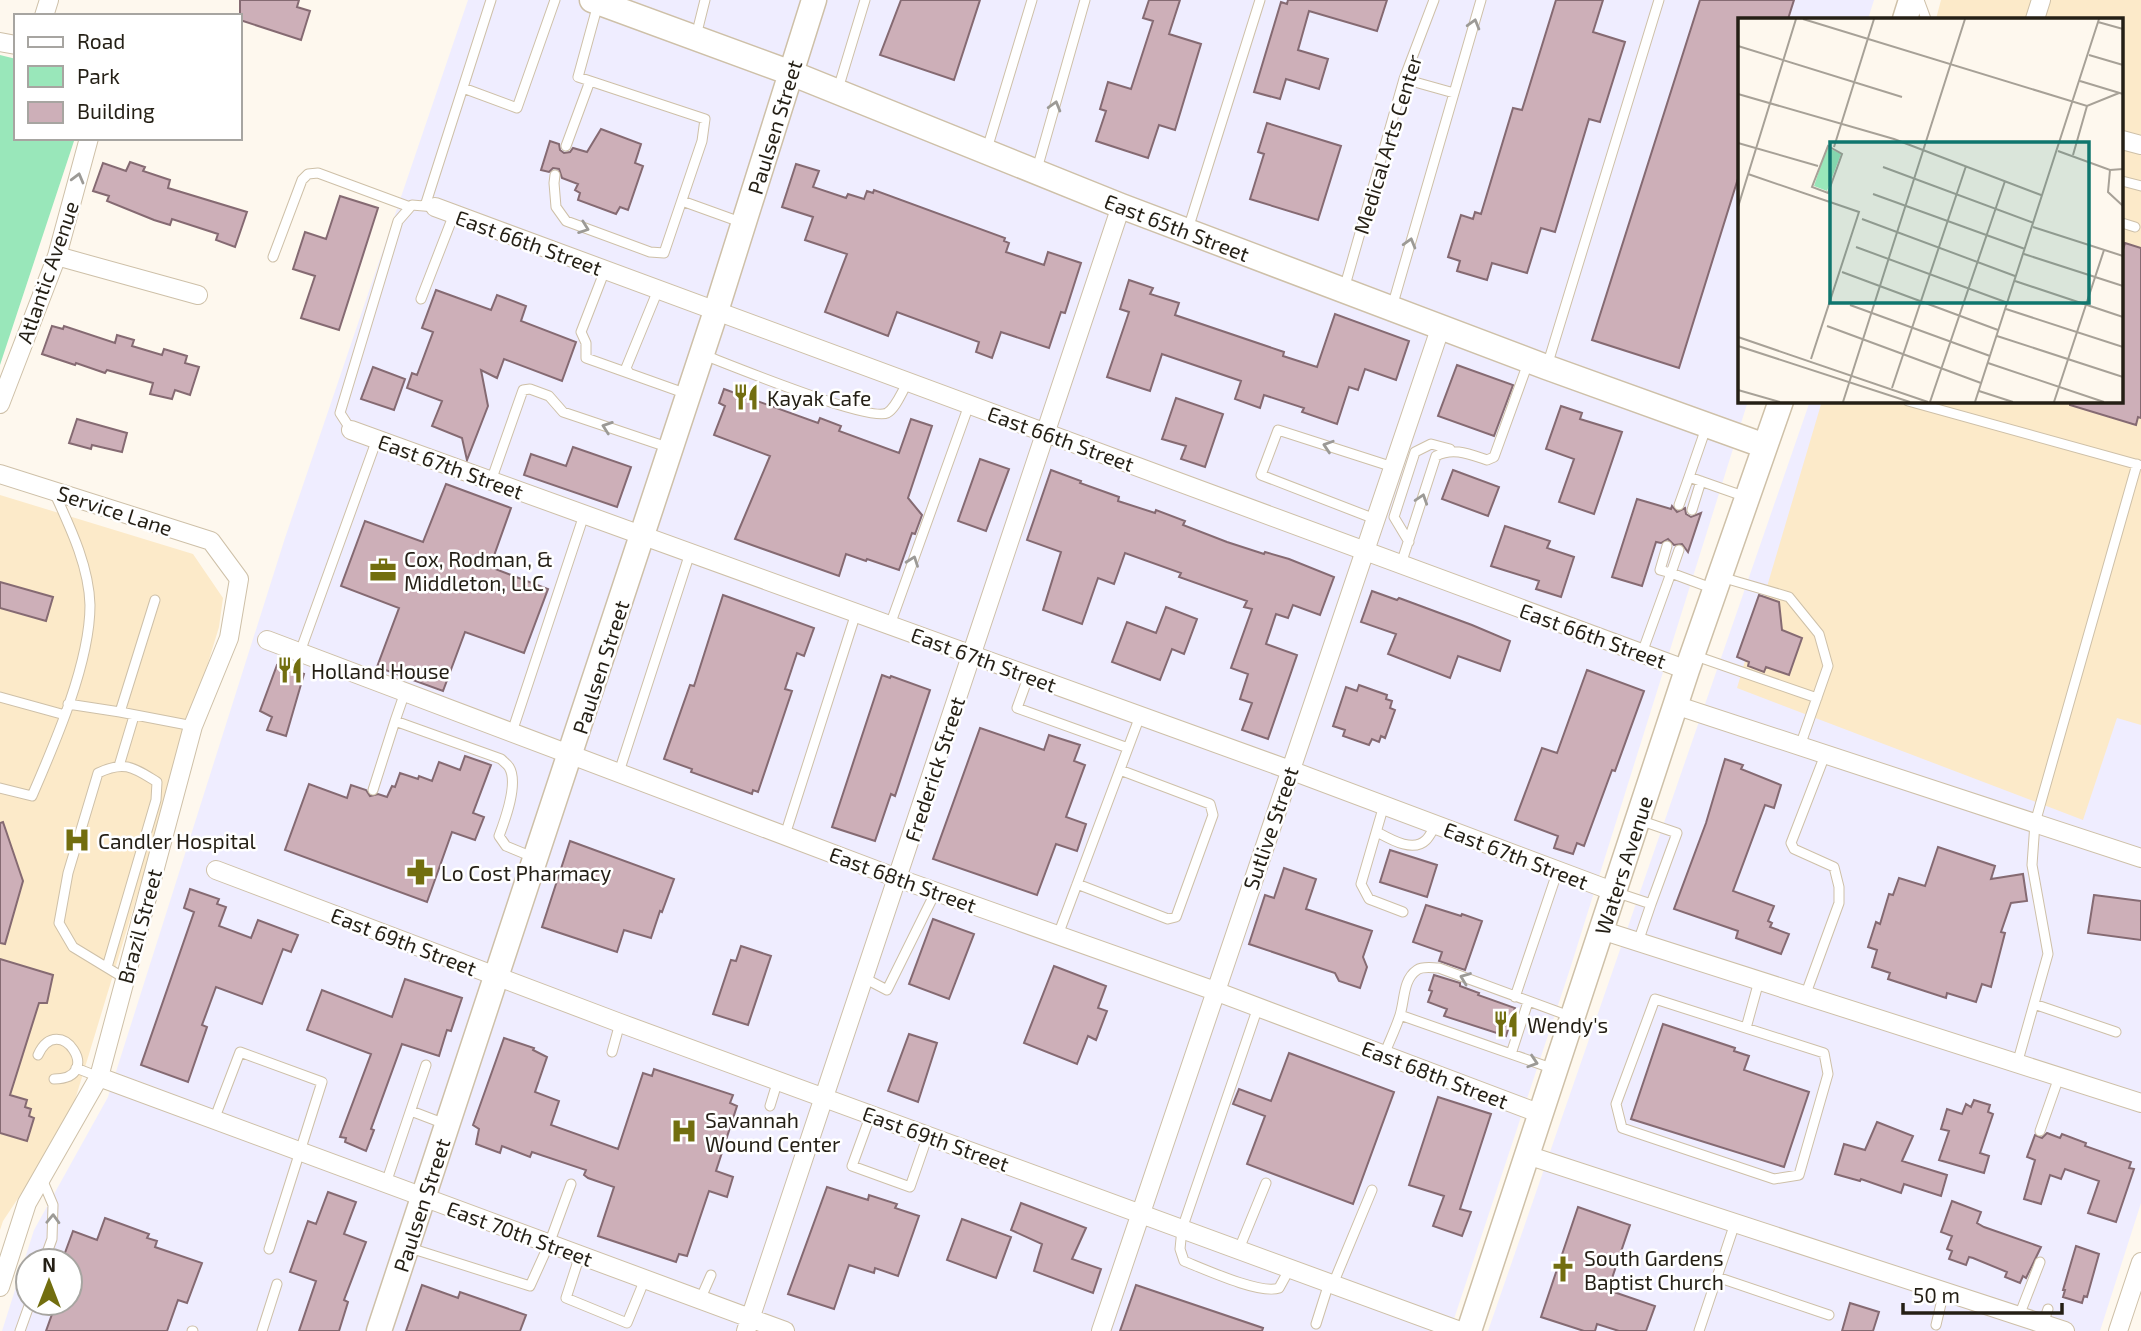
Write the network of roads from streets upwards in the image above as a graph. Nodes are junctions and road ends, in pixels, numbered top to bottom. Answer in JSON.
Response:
{"nodes":[{"id":1,"x":814,"y":0,"type":"edge"},
{"id":2,"x":1911,"y":0,"type":"edge"},
{"id":3,"x":2041,"y":0,"type":"edge"},
{"id":4,"x":595,"y":1,"type":"edge"},
{"id":5,"x":1905,"y":18,"type":"edge"},
{"id":6,"x":2035,"y":18,"type":"edge"},
{"id":7,"x":791,"y":73,"type":"junction"},
{"id":8,"x":88,"y":140,"type":"edge"},
{"id":9,"x":2124,"y":141,"type":"edge"},
{"id":10,"x":2141,"y":145,"type":"edge"},
{"id":11,"x":1121,"y":206,"type":"junction"},
{"id":12,"x":430,"y":207,"type":"road end"},
{"id":13,"x":57,"y":256,"type":"junction"},
{"id":14,"x":198,"y":295,"type":"dead end"},
{"id":15,"x":716,"y":311,"type":"junction"},
{"id":16,"x":1441,"y":326,"type":"junction"},
{"id":17,"x":1781,"y":402,"type":"edge"},
{"id":18,"x":0,"y":404,"type":"edge"},
{"id":19,"x":351,"y":430,"type":"road end"},
{"id":20,"x":1046,"y":433,"type":"junction"},
{"id":21,"x":1765,"y":446,"type":"junction"},
{"id":22,"x":0,"y":474,"type":"edge"},
{"id":23,"x":643,"y":536,"type":"junction"},
{"id":24,"x":1364,"y":550,"type":"junction"},
{"id":25,"x":223,"y":557,"type":"joint"},
{"id":26,"x":267,"y":640,"type":"dead end"},
{"id":27,"x":972,"y":654,"type":"junction"},
{"id":28,"x":1690,"y":662,"type":"junction"},
{"id":29,"x":1675,"y":705,"type":"junction"},
{"id":30,"x":572,"y":754,"type":"junction"},
{"id":31,"x":1290,"y":770,"type":"junction"},
{"id":32,"x":2141,"y":858,"type":"edge"},
{"id":33,"x":216,"y":870,"type":"dead end"},
{"id":34,"x":897,"y":878,"type":"junction"},
{"id":35,"x":1615,"y":892,"type":"junction"},
{"id":36,"x":1601,"y":930,"type":"junction"},
{"id":37,"x":497,"y":976,"type":"junction"},
{"id":38,"x":1215,"y":991,"type":"junction"},
{"id":39,"x":99,"y":1077,"type":"junction"},
{"id":40,"x":824,"y":1097,"type":"junction"},
{"id":41,"x":2141,"y":1103,"type":"edge"},
{"id":42,"x":1541,"y":1114,"type":"junction"},
{"id":43,"x":1527,"y":1155,"type":"junction"},
{"id":44,"x":424,"y":1197,"type":"junction"},
{"id":45,"x":1141,"y":1213,"type":"junction"},
{"id":46,"x":2141,"y":1262,"type":"edge"},
{"id":47,"x":0,"y":1287,"type":"edge"},
{"id":48,"x":748,"y":1325,"type":"edge"},
{"id":49,"x":379,"y":1331,"type":"edge"},
{"id":50,"x":785,"y":1331,"type":"edge"},
{"id":51,"x":1101,"y":1331,"type":"edge"},
{"id":52,"x":1460,"y":1331,"type":"edge"},
{"id":53,"x":1469,"y":1331,"type":"edge"},
{"id":54,"x":2065,"y":1331,"type":"edge"},
{"id":55,"x":2118,"y":1331,"type":"edge"}],
"edges":[{"from":1,"to":7,"type":"street","name":"Paulsen Street"},
{"from":2,"to":5,"type":"street"},
{"from":3,"to":6,"type":"street"},
{"from":4,"to":7,"type":"street","name":"East 65th Street"},
{"from":7,"to":11,"type":"street","name":"East 65th Street"},
{"from":7,"to":15,"type":"street","name":"Paulsen Street"},
{"from":13,"to":8,"type":"street","name":"Atlantic Avenue","one_way":true},
{"from":9,"to":10,"type":"street"},
{"from":11,"to":16,"type":"street","name":"East 65th Street"},
{"from":11,"to":20,"type":"street","name":"Frederick Street"},
{"from":12,"to":15,"type":"street","name":"East 66th Street"},
{"from":13,"to":14,"type":"street"},
{"from":13,"to":18,"type":"street","name":"Atlantic Avenue"},
{"from":15,"to":20,"type":"street","name":"East 66th Street"},
{"from":15,"to":23,"type":"street","name":"Paulsen Street"},
{"from":16,"to":21,"type":"street","name":"East 65th Street"},
{"from":16,"to":24,"type":"street","name":"Sutlive Street"},
{"from":17,"to":21,"type":"street","name":"Waters Avenue"},
{"from":19,"to":23,"type":"street","name":"East 67th Street"},
{"from":20,"to":24,"type":"street","name":"East 66th Street"},
{"from":20,"to":27,"type":"street","name":"Frederick Street"},
{"from":21,"to":28,"type":"street","name":"Waters Avenue"},
{"from":22,"to":25,"type":"street","name":"Service Lane"},
{"from":23,"to":27,"type":"street","name":"East 67th Street"},
{"from":23,"to":30,"type":"street","name":"Paulsen Street"},
{"from":24,"to":28,"type":"street","name":"East 66th Street"},
{"from":24,"to":31,"type":"street","name":"Sutlive Street"},
{"from":25,"to":39,"type":"street","name":"Brazil Street"},
{"from":26,"to":30,"type":"street","name":"East 68th Street"},
{"from":27,"to":31,"type":"street","name":"East 67th Street"},
{"from":27,"to":34,"type":"street","name":"Frederick Street"},
{"from":28,"to":29,"type":"street","name":"Waters Avenue"},
{"from":29,"to":32,"type":"street"},
{"from":29,"to":35,"type":"street","name":"Waters Avenue"},
{"from":30,"to":34,"type":"street","name":"East 68th Street"},
{"from":30,"to":37,"type":"street","name":"Paulsen Street"},
{"from":31,"to":35,"type":"street","name":"East 67th Street"},
{"from":31,"to":38,"type":"street","name":"Sutlive Street"},
{"from":33,"to":37,"type":"street","name":"East 69th Street"},
{"from":34,"to":38,"type":"street","name":"East 68th Street"},
{"from":34,"to":40,"type":"street","name":"Frederick Street"},
{"from":35,"to":36,"type":"street","name":"Waters Avenue"},
{"from":36,"to":41,"type":"street"},
{"from":36,"to":42,"type":"street","name":"Waters Avenue"},
{"from":37,"to":40,"type":"street","name":"East 69th Street"},
{"from":37,"to":44,"type":"street","name":"Paulsen Street"},
{"from":38,"to":42,"type":"street","name":"East 68th Street"},
{"from":38,"to":45,"type":"street","name":"Sutlive Street"},
{"from":39,"to":44,"type":"street","name":"East 70th Street"},
{"from":39,"to":47,"type":"street","name":"Brazil Street"},
{"from":40,"to":45,"type":"street","name":"East 69th Street"},
{"from":40,"to":48,"type":"street","name":"Frederick Street"},
{"from":42,"to":43,"type":"street","name":"Waters Avenue"},
{"from":43,"to":53,"type":"street","name":"Waters Avenue"},
{"from":43,"to":54,"type":"street"},
{"from":44,"to":48,"type":"street","name":"East 70th Street"},
{"from":44,"to":49,"type":"street","name":"Paulsen Street"},
{"from":45,"to":51,"type":"street","name":"Sutlive Street"},
{"from":45,"to":52,"type":"street","name":"East 69th Street"},
{"from":46,"to":55,"type":"street"},
{"from":48,"to":50,"type":"street","name":"East 70th Street"}]}
